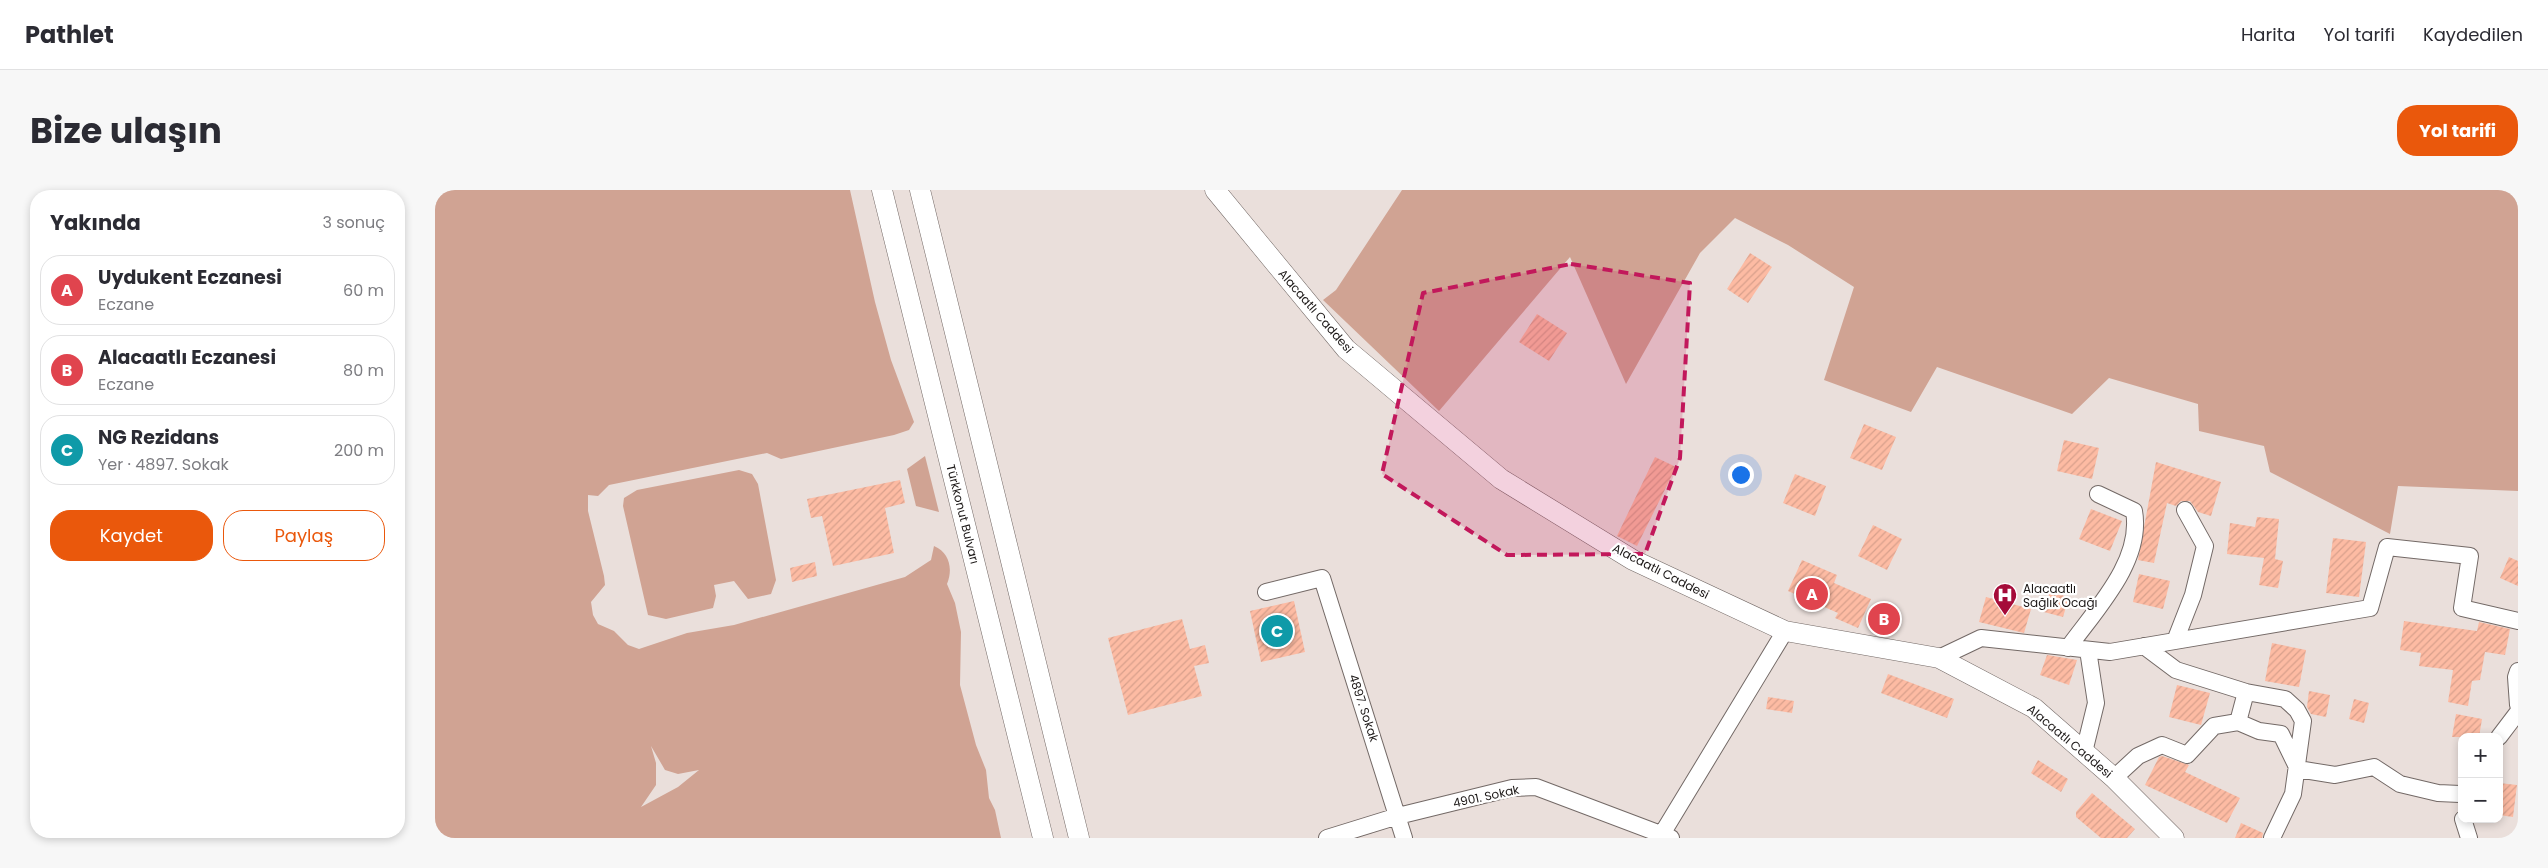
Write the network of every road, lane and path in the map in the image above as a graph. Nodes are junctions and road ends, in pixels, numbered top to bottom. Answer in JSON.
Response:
{"nodes":[{"id":1,"x":883,"y":190,"type":"edge"},
{"id":2,"x":920,"y":190,"type":"edge"},
{"id":3,"x":1215,"y":190,"type":"edge"},
{"id":4,"x":2098,"y":494,"type":"dead end"},
{"id":5,"x":2185,"y":510,"type":"dead end"},
{"id":6,"x":1266,"y":592,"type":"dead end"},
{"id":7,"x":2518,"y":621,"type":"edge"},
{"id":8,"x":1785,"y":631,"type":"junction"},
{"id":9,"x":2175,"y":641,"type":"junction"},
{"id":10,"x":2144,"y":646,"type":"junction"},
{"id":11,"x":2068,"y":648,"type":"junction"},
{"id":12,"x":2088,"y":650,"type":"junction"},
{"id":13,"x":1939,"y":658,"type":"junction"},
{"id":14,"x":2518,"y":671,"type":"edge"},
{"id":15,"x":2246,"y":692,"type":"junction"},
{"id":16,"x":2518,"y":705,"type":"edge"},
{"id":17,"x":2518,"y":712,"type":"edge"},
{"id":18,"x":2238,"y":722,"type":"junction"},
{"id":19,"x":2502,"y":733,"type":"edge"},
{"id":20,"x":2084,"y":752,"type":"junction"},
{"id":21,"x":2298,"y":769,"type":"junction"},
{"id":22,"x":2114,"y":778,"type":"junction"},
{"id":23,"x":2458,"y":797,"type":"edge"},
{"id":24,"x":1398,"y":816,"type":"junction"},
{"id":25,"x":2464,"y":823,"type":"edge"},
{"id":26,"x":1667,"y":836,"type":"edge"},
{"id":27,"x":1043,"y":838,"type":"edge"},
{"id":28,"x":1079,"y":838,"type":"edge"},
{"id":29,"x":1327,"y":838,"type":"edge"},
{"id":30,"x":1404,"y":838,"type":"edge"},
{"id":31,"x":2174,"y":838,"type":"edge"},
{"id":32,"x":2272,"y":838,"type":"edge"},
{"id":33,"x":2469,"y":838,"type":"edge"}],
"edges":[{"from":1,"to":27,"type":"street","name":"Türkkonut Bulvarı"},
{"from":2,"to":28,"type":"street"},
{"from":3,"to":8,"type":"street","name":"Alacaatlı Caddesi"},
{"from":4,"to":11,"type":"street"},
{"from":5,"to":9,"type":"street"},
{"from":6,"to":24,"type":"street","name":"4897. Sokak"},
{"from":7,"to":9,"type":"street"},
{"from":8,"to":13,"type":"street","name":"Alacaatlı Caddesi"},
{"from":8,"to":26,"type":"street"},
{"from":9,"to":10,"type":"street"},
{"from":10,"to":12,"type":"street"},
{"from":10,"to":15,"type":"street"},
{"from":11,"to":12,"type":"street"},
{"from":11,"to":13,"type":"street"},
{"from":12,"to":20,"type":"street"},
{"from":13,"to":20,"type":"street","name":"Alacaatlı Caddesi"},
{"from":14,"to":16,"type":"street"},
{"from":15,"to":18,"type":"street"},
{"from":15,"to":21,"type":"street"},
{"from":17,"to":19,"type":"street"},
{"from":18,"to":21,"type":"street"},
{"from":18,"to":22,"type":"street"},
{"from":20,"to":22,"type":"street","name":"Alacaatlı Caddesi"},
{"from":21,"to":23,"type":"street"},
{"from":21,"to":32,"type":"street"},
{"from":22,"to":31,"type":"street","name":"Alacaatlı Caddesi"},
{"from":24,"to":26,"type":"street","name":"4901. Sokak"},
{"from":24,"to":29,"type":"street","name":"4901. Sokak"},
{"from":24,"to":30,"type":"street","name":"4897. Sokak"},
{"from":25,"to":33,"type":"street"}]}
